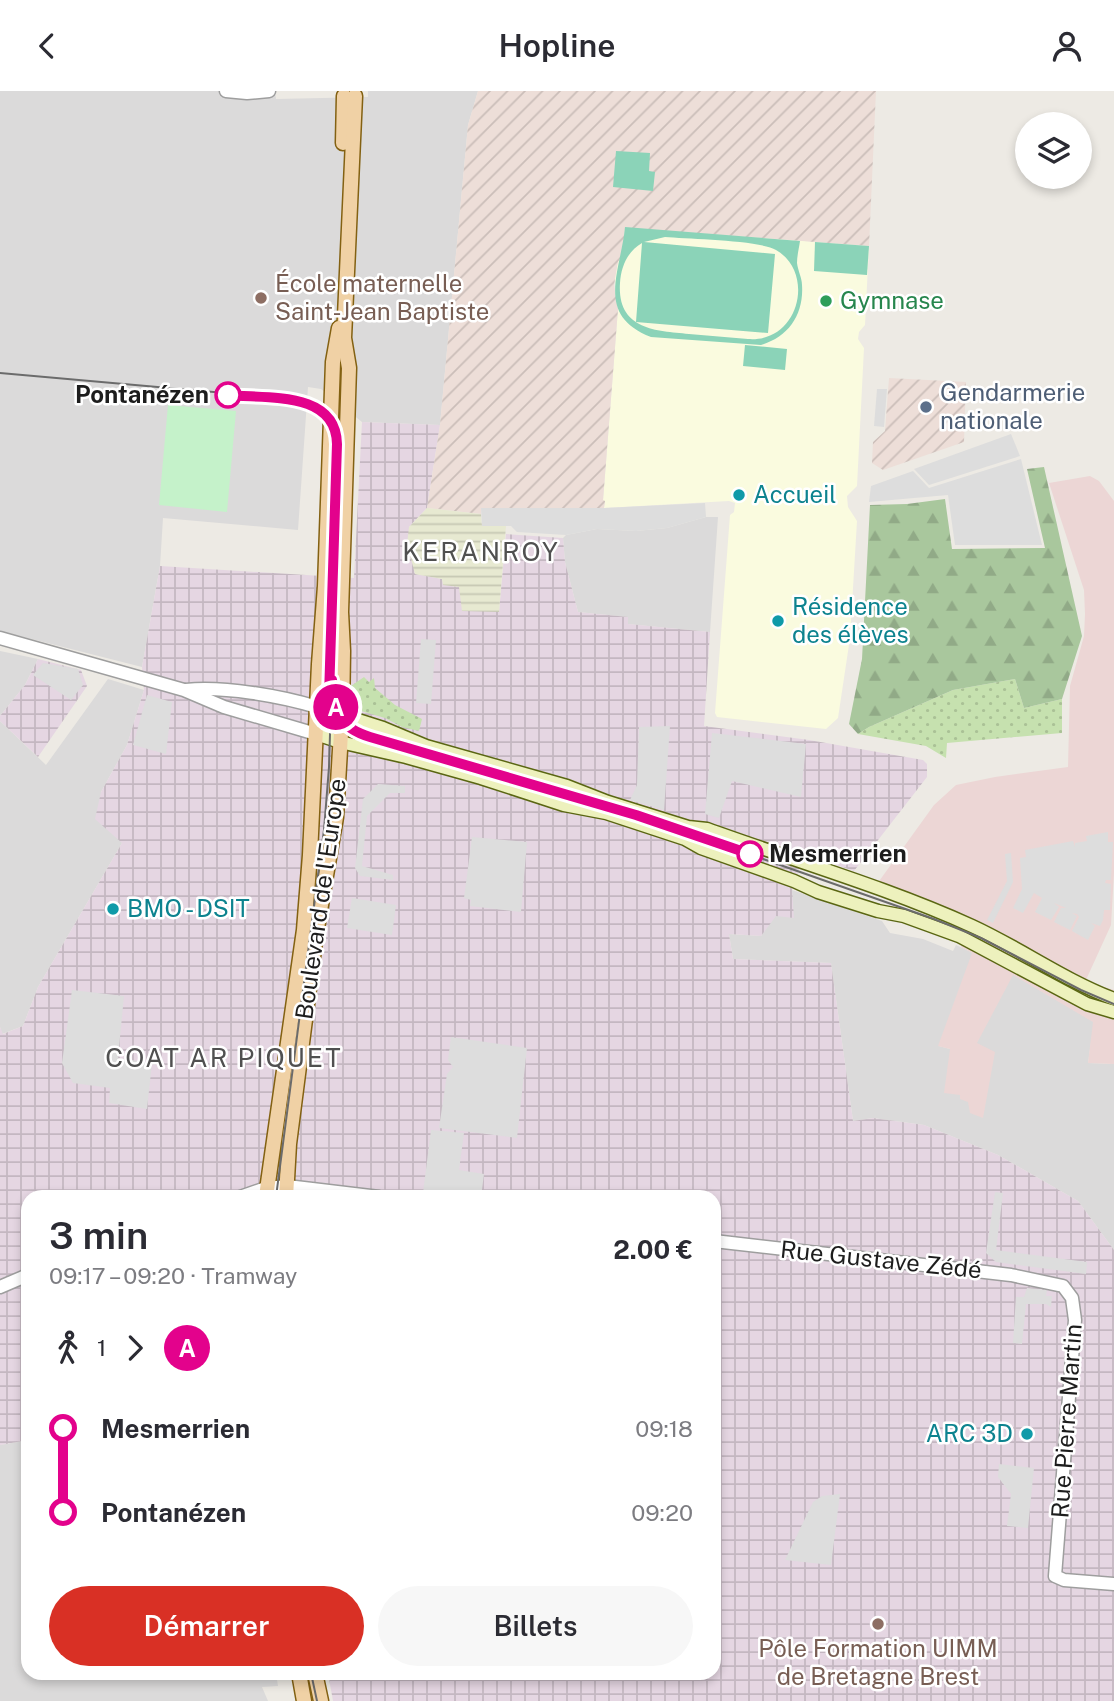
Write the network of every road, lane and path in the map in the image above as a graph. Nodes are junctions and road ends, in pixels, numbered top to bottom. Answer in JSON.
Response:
{"nodes":[{"id":1,"x":226,"y":91,"type":"edge"},
{"id":2,"x":269,"y":91,"type":"edge"},
{"id":3,"x":349,"y":94,"type":"edge"},
{"id":4,"x":0,"y":638,"type":"edge"},
{"id":5,"x":184,"y":690,"type":"junction"},
{"id":6,"x":317,"y":707,"type":"junction"},
{"id":7,"x":342,"y":716,"type":"junction"},
{"id":8,"x":316,"y":734,"type":"junction"},
{"id":9,"x":340,"y":742,"type":"junction"},
{"id":10,"x":1114,"y":999,"type":"edge"},
{"id":11,"x":1114,"y":1012,"type":"edge"},
{"id":12,"x":276,"y":1190,"type":"edge"},
{"id":13,"x":276,"y":1190,"type":"edge"},
{"id":14,"x":721,"y":1242,"type":"edge"},
{"id":15,"x":21,"y":1278,"type":"edge"},
{"id":16,"x":1047,"y":1282,"type":"joint"},
{"id":17,"x":0,"y":1287,"type":"edge"},
{"id":18,"x":1114,"y":1584,"type":"edge"},
{"id":19,"x":300,"y":1680,"type":"edge"},
{"id":20,"x":316,"y":1680,"type":"edge"},
{"id":21,"x":304,"y":1701,"type":"edge"},
{"id":22,"x":321,"y":1701,"type":"edge"}],
"edges":[{"from":1,"to":2,"type":"street"},
{"from":3,"to":6,"type":"main road","name":"Boulevard de l'Europe"},
{"from":3,"to":7,"type":"main road","name":"Boulevard de l'Europe"},
{"from":4,"to":5,"type":"street"},
{"from":5,"to":6,"type":"street"},
{"from":5,"to":8,"type":"street"},
{"from":6,"to":7,"type":"main road"},
{"from":6,"to":8,"type":"main road","name":"Boulevard de l'Europe"},
{"from":7,"to":9,"type":"main road","name":"Boulevard de l'Europe"},
{"from":7,"to":10,"type":"main road"},
{"from":8,"to":9,"type":"main road"},
{"from":8,"to":12,"type":"main road","name":"Boulevard de l'Europe"},
{"from":9,"to":11,"type":"main road"},
{"from":9,"to":13,"type":"main road","name":"Boulevard de l'Europe"},
{"from":14,"to":16,"type":"street","name":"Rue Gustave Zédé"},
{"from":15,"to":17,"type":"street"},
{"from":16,"to":18,"type":"street","name":"Rue Pierre Martin"},
{"from":19,"to":21,"type":"main road"},
{"from":20,"to":22,"type":"main road"}]}
